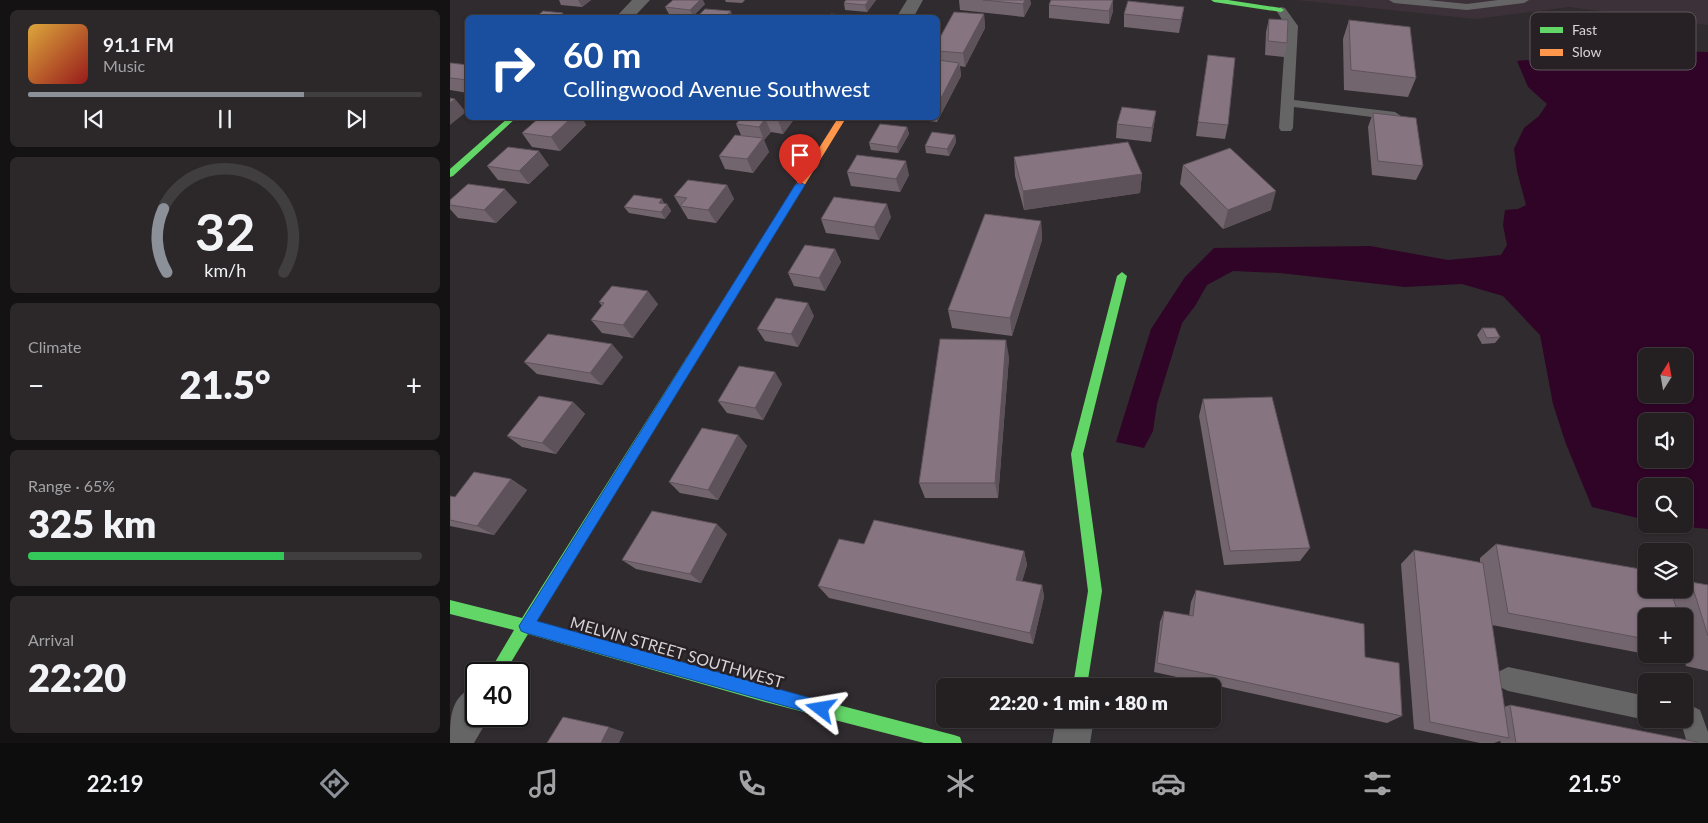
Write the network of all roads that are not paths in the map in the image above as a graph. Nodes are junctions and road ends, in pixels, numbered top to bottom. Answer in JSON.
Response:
{"nodes":[{"id":1,"x":642,"y":0,"type":"edge"},
{"id":2,"x":915,"y":0,"type":"edge"},
{"id":3,"x":1214,"y":0,"type":"edge"},
{"id":4,"x":1394,"y":0,"type":"edge"},
{"id":5,"x":1524,"y":0,"type":"edge"},
{"id":6,"x":1281,"y":10,"type":"joint"},
{"id":7,"x":626,"y":15,"type":"edge"},
{"id":8,"x":906,"y":15,"type":"edge"},
{"id":9,"x":1288,"y":103,"type":"junction"},
{"id":10,"x":1395,"y":116,"type":"edge"},
{"id":11,"x":510,"y":120,"type":"edge"},
{"id":12,"x":841,"y":120,"type":"edge"},
{"id":13,"x":1286,"y":128,"type":"dead end"},
{"id":14,"x":450,"y":174,"type":"edge"},
{"id":15,"x":1122,"y":276,"type":"dead end"},
{"id":16,"x":450,"y":607,"type":"edge"},
{"id":17,"x":526,"y":626,"type":"junction"},
{"id":18,"x":503,"y":662,"type":"edge"},
{"id":19,"x":1081,"y":678,"type":"edge"},
{"id":20,"x":1508,"y":679,"type":"dead end"},
{"id":21,"x":1638,"y":706,"type":"edge"},
{"id":22,"x":1695,"y":719,"type":"edge"},
{"id":23,"x":465,"y":722,"type":"edge"},
{"id":24,"x":1074,"y":728,"type":"edge"},
{"id":25,"x":452,"y":743,"type":"edge"},
{"id":26,"x":954,"y":743,"type":"edge"},
{"id":27,"x":1071,"y":743,"type":"edge"},
{"id":28,"x":1699,"y":743,"type":"edge"}],
"edges":[{"from":1,"to":7,"type":"street"},
{"from":2,"to":8,"type":"street"},
{"from":3,"to":6,"type":"street"},
{"from":4,"to":5,"type":"lane"},
{"from":6,"to":9,"type":"lane"},
{"from":9,"to":10,"type":"lane"},
{"from":9,"to":13,"type":"lane"},
{"from":11,"to":14,"type":"street"},
{"from":12,"to":17,"type":"street"},
{"from":15,"to":19,"type":"street"},
{"from":16,"to":17,"type":"street","name":"MELVIN STREET SOUTHWEST"},
{"from":17,"to":18,"type":"street"},
{"from":17,"to":26,"type":"street","name":"MELVIN STREET SOUTHWEST"},
{"from":20,"to":21,"type":"lane"},
{"from":22,"to":28,"type":"lane"},
{"from":23,"to":25,"type":"street"},
{"from":24,"to":27,"type":"street"}]}
